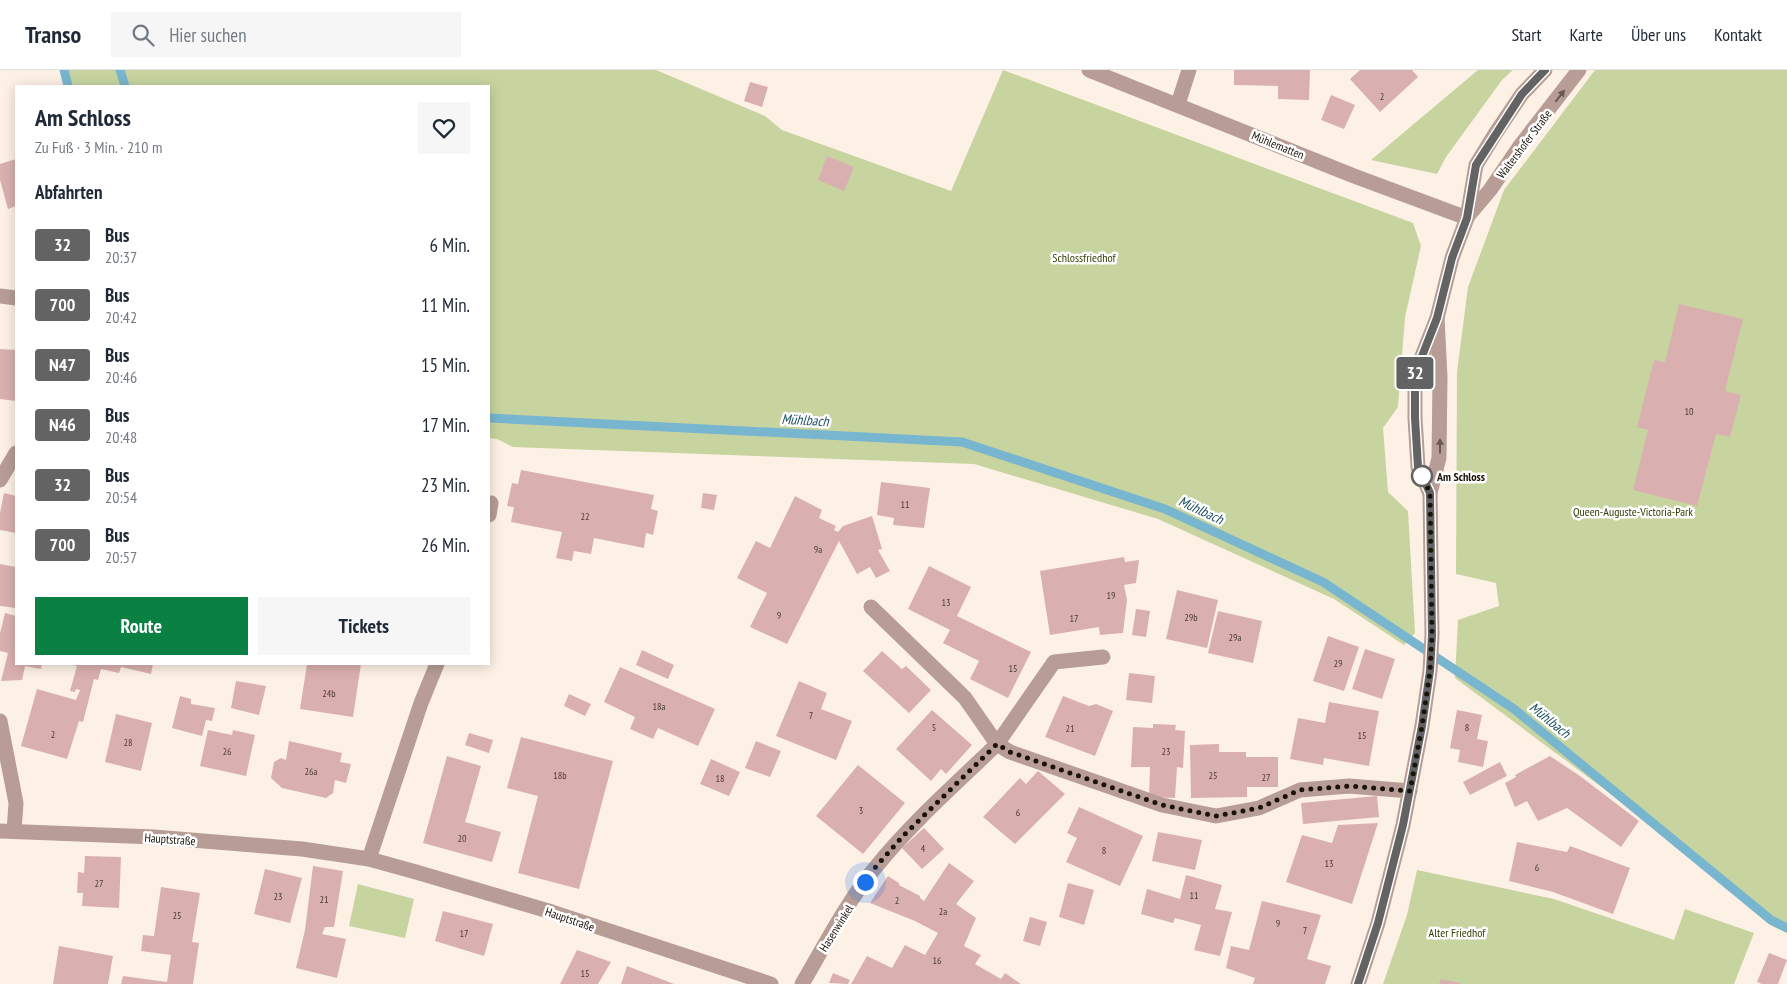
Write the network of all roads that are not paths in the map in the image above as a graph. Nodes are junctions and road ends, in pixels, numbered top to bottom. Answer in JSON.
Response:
{"nodes":[{"id":1,"x":1089,"y":70,"type":"edge"},
{"id":2,"x":1189,"y":70,"type":"edge"},
{"id":3,"x":1545,"y":70,"type":"edge"},
{"id":4,"x":1580,"y":70,"type":"edge"},
{"id":5,"x":1178,"y":104,"type":"junction"},
{"id":6,"x":1467,"y":218,"type":"junction"},
{"id":7,"x":0,"y":296,"type":"edge"},
{"id":8,"x":15,"y":298,"type":"edge"},
{"id":9,"x":1437,"y":318,"type":"junction"},
{"id":10,"x":15,"y":455,"type":"edge"},
{"id":11,"x":0,"y":480,"type":"edge"},
{"id":12,"x":1430,"y":493,"type":"junction"},
{"id":13,"x":871,"y":607,"type":"dead end"},
{"id":14,"x":1103,"y":657,"type":"dead end"},
{"id":15,"x":437,"y":665,"type":"edge"},
{"id":16,"x":0,"y":721,"type":"edge"},
{"id":17,"x":997,"y":744,"type":"junction"},
{"id":18,"x":1410,"y":791,"type":"junction"},
{"id":19,"x":7,"y":831,"type":"edge"},
{"id":20,"x":368,"y":860,"type":"junction"},
{"id":21,"x":771,"y":984,"type":"edge"},
{"id":22,"x":802,"y":984,"type":"edge"},
{"id":23,"x":1358,"y":984,"type":"edge"}],
"edges":[{"from":1,"to":5,"type":"street","name":"Mühlematten"},
{"from":2,"to":5,"type":"street"},
{"from":3,"to":6,"type":"street","name":"Waltershofer Straße"},
{"from":6,"to":4,"type":"street","name":"Waltershofer Straße","one_way":true},
{"from":5,"to":6,"type":"street","name":"Mühlematten"},
{"from":6,"to":9,"type":"street","name":"Waltershofer Straße"},
{"from":7,"to":8,"type":"street"},
{"from":12,"to":9,"type":"street","name":"Waltershofer Straße","one_way":true},
{"from":9,"to":12,"type":"street","name":"Waltershofer Straße"},
{"from":10,"to":11,"type":"street"},
{"from":12,"to":18,"type":"street","name":"Waltershofer Straße"},
{"from":13,"to":17,"type":"street"},
{"from":14,"to":17,"type":"street","name":"Hasenwinkel"},
{"from":15,"to":20,"type":"street"},
{"from":16,"to":19,"type":"street"},
{"from":17,"to":18,"type":"street"},
{"from":17,"to":22,"type":"street","name":"Hasenwinkel"},
{"from":18,"to":23,"type":"street","name":"Waltershofer Straße"},
{"from":19,"to":20,"type":"street","name":"Hauptstraße"},
{"from":20,"to":21,"type":"street","name":"Hauptstraße"}]}
